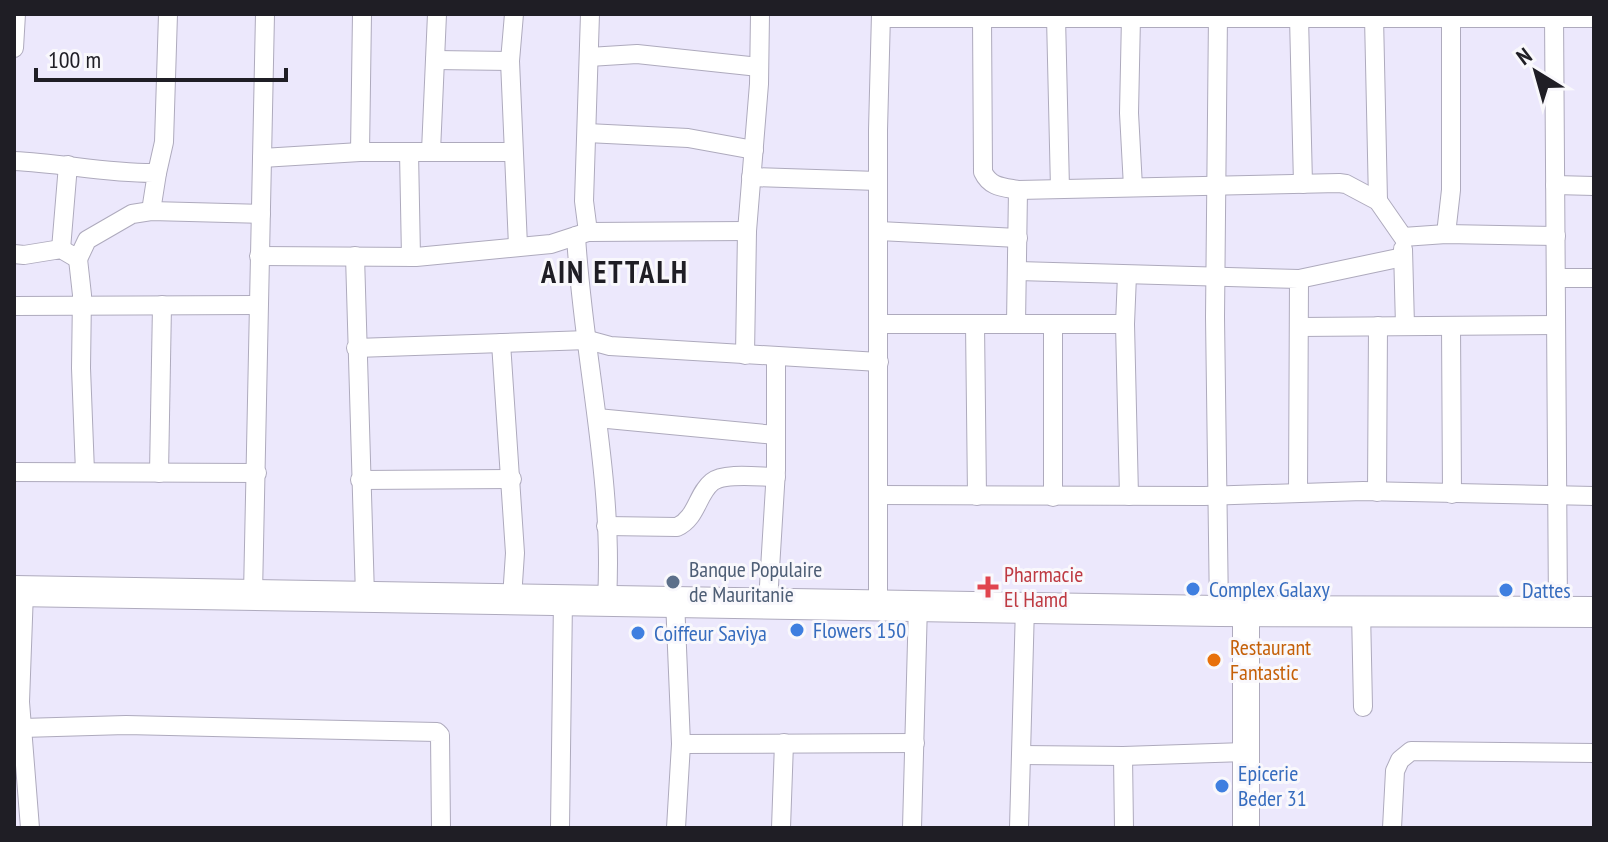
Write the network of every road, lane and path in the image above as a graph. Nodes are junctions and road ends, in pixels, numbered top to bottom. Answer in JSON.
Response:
{"nodes":[{"id":1,"x":16,"y":14,"type":"edge"},
{"id":2,"x":168,"y":14,"type":"edge"},
{"id":3,"x":265,"y":14,"type":"edge"},
{"id":4,"x":362,"y":14,"type":"edge"},
{"id":5,"x":437,"y":14,"type":"edge"},
{"id":6,"x":514,"y":14,"type":"edge"},
{"id":7,"x":590,"y":14,"type":"edge"},
{"id":8,"x":760,"y":14,"type":"edge"},
{"id":9,"x":1218,"y":15,"type":"edge"},
{"id":10,"x":881,"y":16,"type":"edge"},
{"id":11,"x":1554,"y":16,"type":"edge"},
{"id":12,"x":1056,"y":17,"type":"junction"},
{"id":13,"x":1131,"y":17,"type":"junction"},
{"id":14,"x":1299,"y":17,"type":"junction"},
{"id":15,"x":1374,"y":17,"type":"junction"},
{"id":16,"x":1451,"y":17,"type":"junction"},
{"id":17,"x":982,"y":18,"type":"junction"},
{"id":18,"x":1594,"y":18,"type":"edge"},
{"id":19,"x":14,"y":48,"type":"edge"},
{"id":20,"x":589,"y":57,"type":"junction"},
{"id":21,"x":435,"y":60,"type":"junction"},
{"id":22,"x":510,"y":61,"type":"junction"},
{"id":23,"x":759,"y":67,"type":"junction"},
{"id":24,"x":587,"y":133,"type":"junction"},
{"id":25,"x":754,"y":150,"type":"junction"},
{"id":26,"x":431,"y":151,"type":"junction"},
{"id":27,"x":360,"y":152,"type":"junction"},
{"id":28,"x":409,"y":152,"type":"junction"},
{"id":29,"x":512,"y":152,"type":"junction"},
{"id":30,"x":262,"y":158,"type":"junction"},
{"id":31,"x":14,"y":161,"type":"edge"},
{"id":32,"x":68,"y":165,"type":"junction"},
{"id":33,"x":157,"y":173,"type":"junction"},
{"id":34,"x":751,"y":177,"type":"junction"},
{"id":35,"x":878,"y":181,"type":"junction"},
{"id":36,"x":1303,"y":184,"type":"junction"},
{"id":37,"x":1216,"y":185,"type":"junction"},
{"id":38,"x":1555,"y":185,"type":"junction"},
{"id":39,"x":1594,"y":186,"type":"edge"},
{"id":40,"x":1133,"y":187,"type":"junction"},
{"id":41,"x":1060,"y":189,"type":"junction"},
{"id":42,"x":1018,"y":190,"type":"junction"},
{"id":43,"x":1378,"y":201,"type":"junction"},
{"id":44,"x":151,"y":211,"type":"junction"},
{"id":45,"x":261,"y":214,"type":"junction"},
{"id":46,"x":747,"y":231,"type":"junction"},
{"id":47,"x":879,"y":231,"type":"junction"},
{"id":48,"x":582,"y":234,"type":"junction"},
{"id":49,"x":1446,"y":234,"type":"junction"},
{"id":50,"x":1556,"y":236,"type":"junction"},
{"id":51,"x":1403,"y":237,"type":"junction"},
{"id":52,"x":1018,"y":238,"type":"junction"},
{"id":53,"x":518,"y":246,"type":"junction"},
{"id":54,"x":61,"y":249,"type":"junction"},
{"id":55,"x":14,"y":254,"type":"edge"},
{"id":56,"x":259,"y":256,"type":"junction"},
{"id":57,"x":355,"y":256,"type":"junction"},
{"id":58,"x":411,"y":257,"type":"junction"},
{"id":59,"x":1403,"y":257,"type":"junction"},
{"id":60,"x":78,"y":259,"type":"junction"},
{"id":61,"x":1018,"y":271,"type":"junction"},
{"id":62,"x":1127,"y":275,"type":"junction"},
{"id":63,"x":1215,"y":278,"type":"junction"},
{"id":64,"x":1556,"y":278,"type":"junction"},
{"id":65,"x":1594,"y":278,"type":"edge"},
{"id":66,"x":1299,"y":279,"type":"junction"},
{"id":67,"x":162,"y":305,"type":"junction"},
{"id":68,"x":258,"y":305,"type":"junction"},
{"id":69,"x":14,"y":306,"type":"edge"},
{"id":70,"x":82,"y":306,"type":"junction"},
{"id":71,"x":879,"y":324,"type":"junction"},
{"id":72,"x":975,"y":324,"type":"junction"},
{"id":73,"x":1016,"y":324,"type":"junction"},
{"id":74,"x":1053,"y":324,"type":"junction"},
{"id":75,"x":1125,"y":324,"type":"junction"},
{"id":76,"x":1556,"y":325,"type":"junction"},
{"id":77,"x":1378,"y":326,"type":"junction"},
{"id":78,"x":1405,"y":326,"type":"junction"},
{"id":79,"x":1451,"y":326,"type":"junction"},
{"id":80,"x":1299,"y":327,"type":"junction"},
{"id":81,"x":588,"y":340,"type":"junction"},
{"id":82,"x":501,"y":343,"type":"junction"},
{"id":83,"x":356,"y":348,"type":"junction"},
{"id":84,"x":745,"y":355,"type":"junction"},
{"id":85,"x":776,"y":358,"type":"junction"},
{"id":86,"x":879,"y":362,"type":"junction"},
{"id":87,"x":597,"y":418,"type":"junction"},
{"id":88,"x":776,"y":435,"type":"junction"},
{"id":89,"x":14,"y":472,"type":"edge"},
{"id":90,"x":85,"y":472,"type":"junction"},
{"id":91,"x":159,"y":473,"type":"junction"},
{"id":92,"x":257,"y":473,"type":"junction"},
{"id":93,"x":776,"y":477,"type":"junction"},
{"id":94,"x":512,"y":479,"type":"junction"},
{"id":95,"x":360,"y":480,"type":"junction"},
{"id":96,"x":1377,"y":492,"type":"junction"},
{"id":97,"x":1298,"y":493,"type":"junction"},
{"id":98,"x":1452,"y":494,"type":"junction"},
{"id":99,"x":878,"y":495,"type":"junction"},
{"id":100,"x":977,"y":496,"type":"junction"},
{"id":101,"x":1129,"y":496,"type":"junction"},
{"id":102,"x":1218,"y":496,"type":"junction"},
{"id":103,"x":1557,"y":496,"type":"junction"},
{"id":104,"x":1594,"y":496,"type":"edge"},
{"id":105,"x":1053,"y":497,"type":"junction"},
{"id":106,"x":606,"y":526,"type":"junction"},
{"id":107,"x":19,"y":591,"type":"edge"},
{"id":108,"x":253,"y":594,"type":"junction"},
{"id":109,"x":365,"y":596,"type":"junction"},
{"id":110,"x":512,"y":598,"type":"junction"},
{"id":111,"x":563,"y":599,"type":"junction"},
{"id":112,"x":607,"y":599,"type":"junction"},
{"id":113,"x":675,"y":600,"type":"junction"},
{"id":114,"x":768,"y":602,"type":"junction"},
{"id":115,"x":878,"y":603,"type":"junction"},
{"id":116,"x":918,"y":604,"type":"junction"},
{"id":117,"x":1025,"y":606,"type":"junction"},
{"id":118,"x":1233,"y":610,"type":"junction"},
{"id":119,"x":1361,"y":611,"type":"junction"},
{"id":120,"x":1558,"y":612,"type":"junction"},
{"id":121,"x":1594,"y":612,"type":"edge"},
{"id":122,"x":1363,"y":707,"type":"dead end"},
{"id":123,"x":22,"y":728,"type":"junction"},
{"id":124,"x":784,"y":743,"type":"junction"},
{"id":125,"x":915,"y":743,"type":"junction"},
{"id":126,"x":681,"y":744,"type":"junction"},
{"id":127,"x":1245,"y":752,"type":"junction"},
{"id":128,"x":1594,"y":753,"type":"edge"},
{"id":129,"x":1021,"y":755,"type":"junction"},
{"id":130,"x":1123,"y":756,"type":"junction"},
{"id":131,"x":30,"y":828,"type":"edge"},
{"id":132,"x":441,"y":828,"type":"edge"},
{"id":133,"x":560,"y":828,"type":"edge"},
{"id":134,"x":676,"y":828,"type":"edge"},
{"id":135,"x":781,"y":828,"type":"edge"},
{"id":136,"x":912,"y":828,"type":"edge"},
{"id":137,"x":1019,"y":828,"type":"edge"},
{"id":138,"x":1124,"y":828,"type":"edge"},
{"id":139,"x":1246,"y":828,"type":"edge"},
{"id":140,"x":1392,"y":828,"type":"edge"}],
"edges":[{"from":1,"to":19,"type":"street"},
{"from":2,"to":33,"type":"street"},
{"from":3,"to":30,"type":"street"},
{"from":4,"to":27,"type":"street"},
{"from":5,"to":21,"type":"street"},
{"from":6,"to":22,"type":"street"},
{"from":7,"to":20,"type":"street"},
{"from":8,"to":23,"type":"street"},
{"from":9,"to":13,"type":"street"},
{"from":9,"to":14,"type":"street"},
{"from":9,"to":37,"type":"street"},
{"from":10,"to":17,"type":"street"},
{"from":10,"to":35,"type":"street"},
{"from":11,"to":16,"type":"street"},
{"from":11,"to":18,"type":"street"},
{"from":11,"to":38,"type":"street"},
{"from":12,"to":13,"type":"street"},
{"from":12,"to":17,"type":"street"},
{"from":12,"to":41,"type":"street"},
{"from":13,"to":40,"type":"street"},
{"from":14,"to":15,"type":"street"},
{"from":14,"to":36,"type":"street"},
{"from":15,"to":16,"type":"street"},
{"from":15,"to":43,"type":"street"},
{"from":16,"to":49,"type":"street"},
{"from":17,"to":42,"type":"street"},
{"from":20,"to":23,"type":"street"},
{"from":20,"to":24,"type":"street"},
{"from":21,"to":22,"type":"street"},
{"from":21,"to":26,"type":"street"},
{"from":22,"to":29,"type":"street"},
{"from":23,"to":25,"type":"street"},
{"from":24,"to":25,"type":"street"},
{"from":24,"to":48,"type":"street"},
{"from":25,"to":34,"type":"street"},
{"from":26,"to":28,"type":"street"},
{"from":26,"to":29,"type":"street"},
{"from":27,"to":28,"type":"street"},
{"from":27,"to":30,"type":"street"},
{"from":28,"to":58,"type":"street"},
{"from":29,"to":53,"type":"street"},
{"from":30,"to":45,"type":"street"},
{"from":31,"to":32,"type":"street"},
{"from":32,"to":33,"type":"street"},
{"from":32,"to":54,"type":"street"},
{"from":33,"to":44,"type":"street"},
{"from":34,"to":35,"type":"street"},
{"from":34,"to":46,"type":"street"},
{"from":35,"to":47,"type":"street"},
{"from":36,"to":37,"type":"street"},
{"from":36,"to":43,"type":"street"},
{"from":37,"to":40,"type":"street"},
{"from":37,"to":63,"type":"street"},
{"from":38,"to":39,"type":"street"},
{"from":38,"to":50,"type":"street"},
{"from":40,"to":41,"type":"street"},
{"from":41,"to":42,"type":"street"},
{"from":42,"to":52,"type":"street"},
{"from":43,"to":51,"type":"street"},
{"from":44,"to":45,"type":"street"},
{"from":44,"to":60,"type":"street"},
{"from":45,"to":56,"type":"street"},
{"from":46,"to":48,"type":"street"},
{"from":46,"to":84,"type":"street"},
{"from":47,"to":52,"type":"street"},
{"from":47,"to":71,"type":"street"},
{"from":48,"to":53,"type":"street"},
{"from":48,"to":81,"type":"street"},
{"from":49,"to":50,"type":"street"},
{"from":49,"to":51,"type":"street"},
{"from":50,"to":64,"type":"street"},
{"from":51,"to":59,"type":"street"},
{"from":52,"to":61,"type":"street"},
{"from":53,"to":58,"type":"street"},
{"from":54,"to":55,"type":"street"},
{"from":54,"to":60,"type":"street"},
{"from":56,"to":57,"type":"street"},
{"from":56,"to":68,"type":"street"},
{"from":57,"to":58,"type":"street"},
{"from":57,"to":83,"type":"street"},
{"from":59,"to":66,"type":"street"},
{"from":59,"to":78,"type":"street"},
{"from":60,"to":70,"type":"street"},
{"from":61,"to":62,"type":"street"},
{"from":61,"to":73,"type":"street"},
{"from":62,"to":63,"type":"street"},
{"from":62,"to":75,"type":"street"},
{"from":63,"to":66,"type":"street"},
{"from":63,"to":102,"type":"street"},
{"from":64,"to":65,"type":"street"},
{"from":64,"to":76,"type":"street"},
{"from":66,"to":80,"type":"street"},
{"from":67,"to":68,"type":"street"},
{"from":67,"to":70,"type":"street"},
{"from":67,"to":91,"type":"street"},
{"from":68,"to":92,"type":"street"},
{"from":69,"to":70,"type":"street"},
{"from":70,"to":90,"type":"street"},
{"from":71,"to":72,"type":"street"},
{"from":71,"to":86,"type":"street"},
{"from":72,"to":73,"type":"street"},
{"from":72,"to":100,"type":"street"},
{"from":73,"to":74,"type":"street"},
{"from":74,"to":75,"type":"street"},
{"from":74,"to":105,"type":"street"},
{"from":75,"to":101,"type":"street"},
{"from":76,"to":79,"type":"street"},
{"from":76,"to":103,"type":"street"},
{"from":77,"to":78,"type":"street"},
{"from":77,"to":80,"type":"street"},
{"from":77,"to":96,"type":"street"},
{"from":78,"to":79,"type":"street"},
{"from":79,"to":98,"type":"street"},
{"from":80,"to":97,"type":"street"},
{"from":81,"to":82,"type":"street"},
{"from":81,"to":84,"type":"street"},
{"from":81,"to":87,"type":"street"},
{"from":82,"to":83,"type":"street"},
{"from":82,"to":94,"type":"street"},
{"from":83,"to":95,"type":"street"},
{"from":84,"to":85,"type":"street"},
{"from":85,"to":86,"type":"street"},
{"from":85,"to":88,"type":"street"},
{"from":86,"to":99,"type":"street"},
{"from":87,"to":88,"type":"street"},
{"from":87,"to":106,"type":"street"},
{"from":88,"to":93,"type":"street"},
{"from":89,"to":90,"type":"street"},
{"from":90,"to":91,"type":"street"},
{"from":91,"to":92,"type":"street"},
{"from":92,"to":108,"type":"street"},
{"from":93,"to":106,"type":"street"},
{"from":93,"to":114,"type":"street"},
{"from":94,"to":95,"type":"street"},
{"from":94,"to":110,"type":"street"},
{"from":95,"to":109,"type":"street"},
{"from":96,"to":97,"type":"street"},
{"from":96,"to":98,"type":"street"},
{"from":97,"to":102,"type":"street"},
{"from":98,"to":103,"type":"street"},
{"from":99,"to":100,"type":"street"},
{"from":99,"to":115,"type":"street"},
{"from":100,"to":105,"type":"street"},
{"from":101,"to":102,"type":"street"},
{"from":101,"to":105,"type":"street"},
{"from":102,"to":118,"type":"street"},
{"from":103,"to":104,"type":"street"},
{"from":103,"to":120,"type":"street"},
{"from":106,"to":112,"type":"street"},
{"from":107,"to":108,"type":"main road"},
{"from":107,"to":123,"type":"street"},
{"from":108,"to":109,"type":"main road"},
{"from":109,"to":110,"type":"main road"},
{"from":110,"to":111,"type":"main road"},
{"from":111,"to":112,"type":"main road"},
{"from":111,"to":133,"type":"street"},
{"from":112,"to":113,"type":"main road"},
{"from":113,"to":114,"type":"main road"},
{"from":113,"to":126,"type":"street"},
{"from":114,"to":115,"type":"main road"},
{"from":115,"to":116,"type":"main road"},
{"from":116,"to":117,"type":"main road"},
{"from":116,"to":125,"type":"street"},
{"from":117,"to":118,"type":"main road"},
{"from":117,"to":129,"type":"street"},
{"from":118,"to":119,"type":"main road"},
{"from":118,"to":127,"type":"street"},
{"from":119,"to":120,"type":"main road"},
{"from":119,"to":122,"type":"street"},
{"from":120,"to":121,"type":"main road"},
{"from":123,"to":131,"type":"street"},
{"from":123,"to":132,"type":"street"},
{"from":124,"to":125,"type":"street"},
{"from":124,"to":126,"type":"street"},
{"from":124,"to":135,"type":"street"},
{"from":125,"to":136,"type":"street"},
{"from":126,"to":134,"type":"street"},
{"from":127,"to":130,"type":"street"},
{"from":127,"to":139,"type":"street"},
{"from":128,"to":140,"type":"street"},
{"from":129,"to":130,"type":"street"},
{"from":129,"to":137,"type":"street"},
{"from":130,"to":138,"type":"street"}]}
